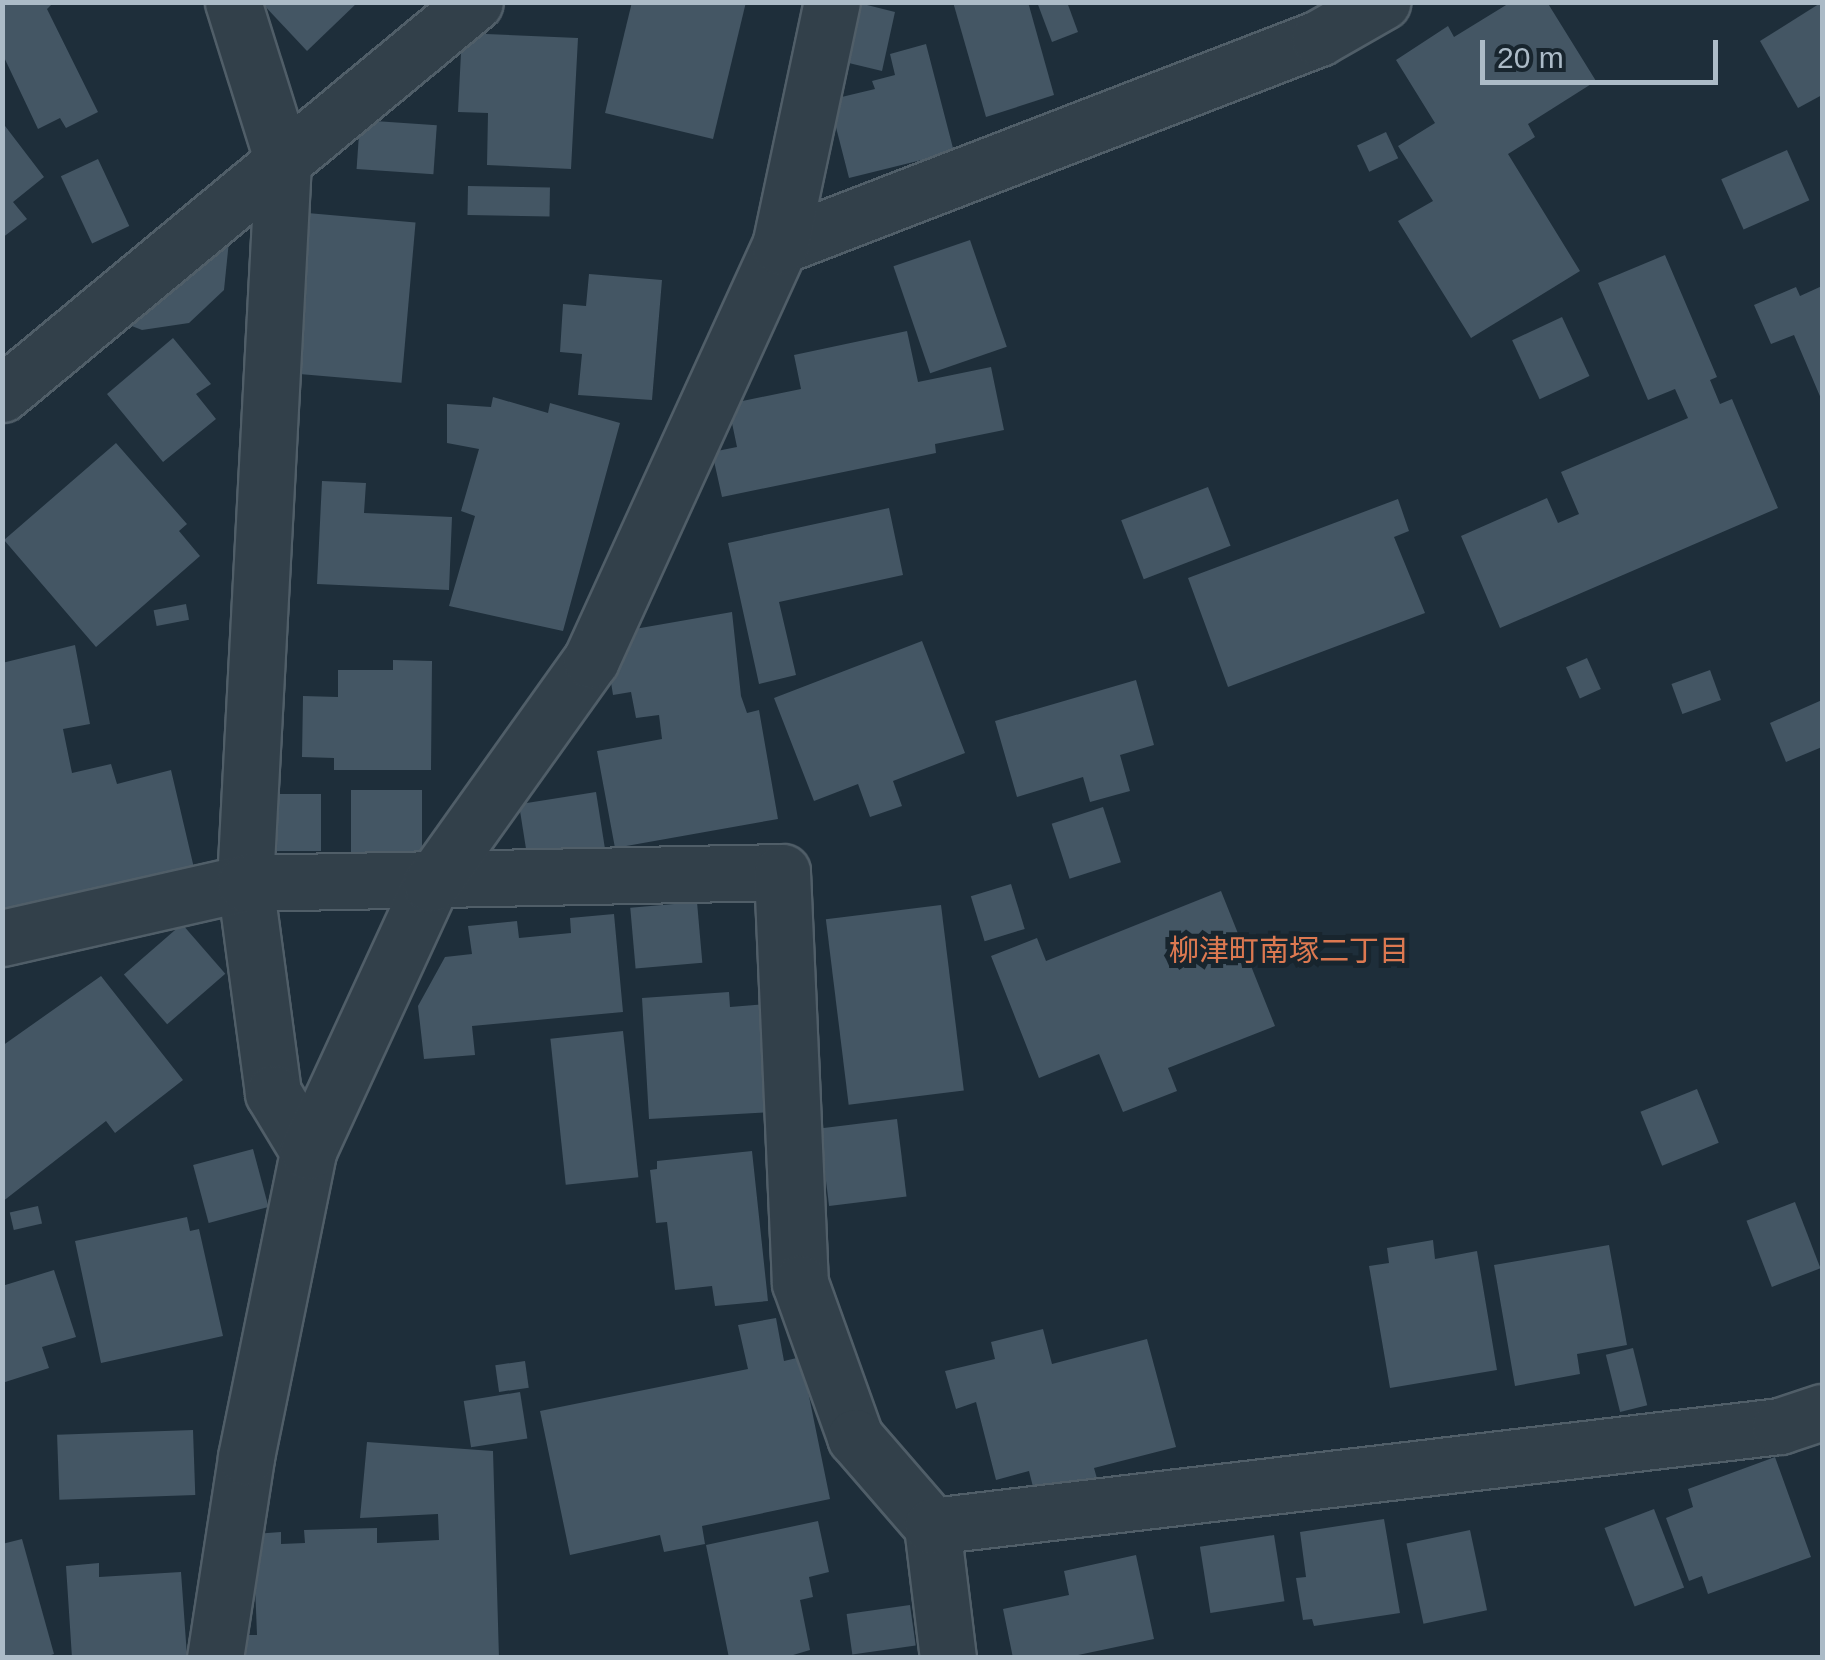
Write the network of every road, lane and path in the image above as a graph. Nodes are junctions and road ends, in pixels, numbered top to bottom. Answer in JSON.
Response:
{"nodes":[{"id":1,"x":233,"y":2,"type":"edge"},
{"id":2,"x":475,"y":2,"type":"edge"},
{"id":3,"x":832,"y":2,"type":"edge"},
{"id":4,"x":1382,"y":2,"type":"edge"},
{"id":5,"x":283,"y":162,"type":"junction"},
{"id":6,"x":780,"y":246,"type":"junction"},
{"id":7,"x":2,"y":394,"type":"edge"},
{"id":8,"x":245,"y":883,"type":"junction"},
{"id":9,"x":431,"y":884,"type":"junction"},
{"id":10,"x":2,"y":938,"type":"edge"},
{"id":11,"x":308,"y":1151,"type":"junction"},
{"id":12,"x":1822,"y":1412,"type":"edge"},
{"id":13,"x":932,"y":1526,"type":"junction"},
{"id":14,"x":216,"y":1658,"type":"edge"},
{"id":15,"x":948,"y":1658,"type":"edge"}],
"edges":[{"from":1,"to":5,"type":"street"},
{"from":2,"to":5,"type":"street"},
{"from":3,"to":6,"type":"street"},
{"from":4,"to":6,"type":"street"},
{"from":5,"to":7,"type":"street"},
{"from":5,"to":8,"type":"street"},
{"from":6,"to":9,"type":"street"},
{"from":8,"to":9,"type":"street"},
{"from":8,"to":10,"type":"street"},
{"from":8,"to":11,"type":"street"},
{"from":9,"to":11,"type":"street"},
{"from":9,"to":13,"type":"street"},
{"from":11,"to":14,"type":"street"},
{"from":12,"to":13,"type":"street"},
{"from":13,"to":15,"type":"street"}]}
